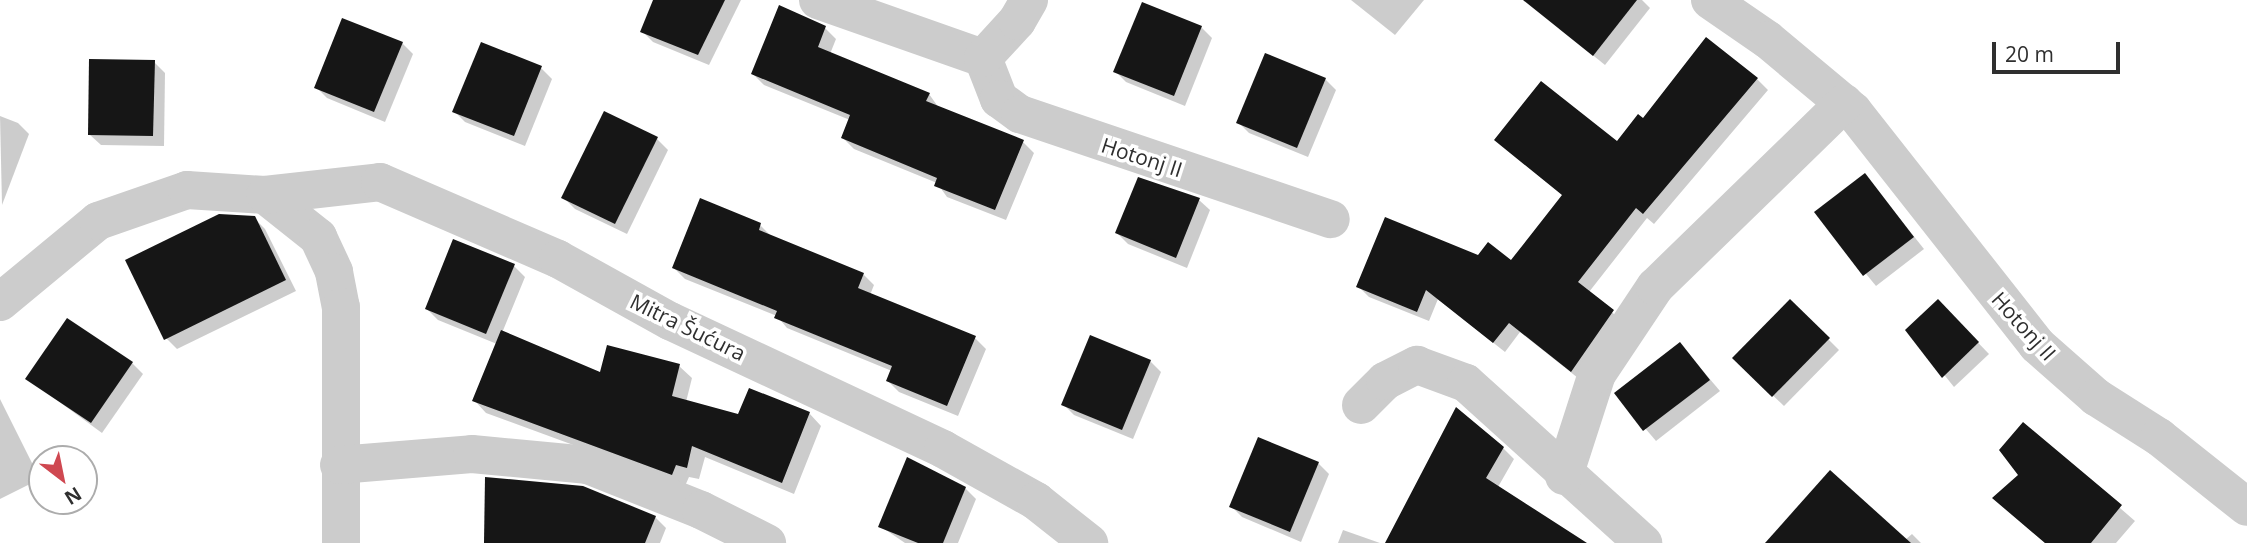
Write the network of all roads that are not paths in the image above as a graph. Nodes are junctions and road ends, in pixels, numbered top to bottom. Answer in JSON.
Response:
{"nodes":[{"id":1,"x":818,"y":0,"type":"edge"},
{"id":2,"x":1029,"y":0,"type":"edge"},
{"id":3,"x":1710,"y":0,"type":"edge"},
{"id":4,"x":983,"y":58,"type":"junction"},
{"id":5,"x":1844,"y":103,"type":"junction"},
{"id":6,"x":265,"y":195,"type":"junction"},
{"id":7,"x":1331,"y":219,"type":"dead end"},
{"id":8,"x":0,"y":302,"type":"edge"},
{"id":9,"x":1361,"y":405,"type":"dead end"},
{"id":10,"x":339,"y":465,"type":"junction"},
{"id":11,"x":1564,"y":476,"type":"junction"},
{"id":12,"x":2247,"y":507,"type":"edge"},
{"id":13,"x":341,"y":543,"type":"edge"},
{"id":14,"x":767,"y":543,"type":"edge"},
{"id":15,"x":1089,"y":543,"type":"edge"},
{"id":16,"x":1643,"y":543,"type":"edge"}],
"edges":[{"from":1,"to":4,"type":"street"},
{"from":2,"to":4,"type":"street"},
{"from":3,"to":5,"type":"street","name":"Hotonj II"},
{"from":4,"to":7,"type":"street","name":"Hotonj II"},
{"from":5,"to":11,"type":"street"},
{"from":5,"to":12,"type":"street","name":"Hotonj II"},
{"from":6,"to":8,"type":"street","name":"Mitra Šućura"},
{"from":6,"to":10,"type":"street"},
{"from":6,"to":15,"type":"street","name":"Mitra Šućura"},
{"from":9,"to":11,"type":"street"},
{"from":10,"to":13,"type":"street"},
{"from":10,"to":14,"type":"street"},
{"from":11,"to":16,"type":"street"}]}
